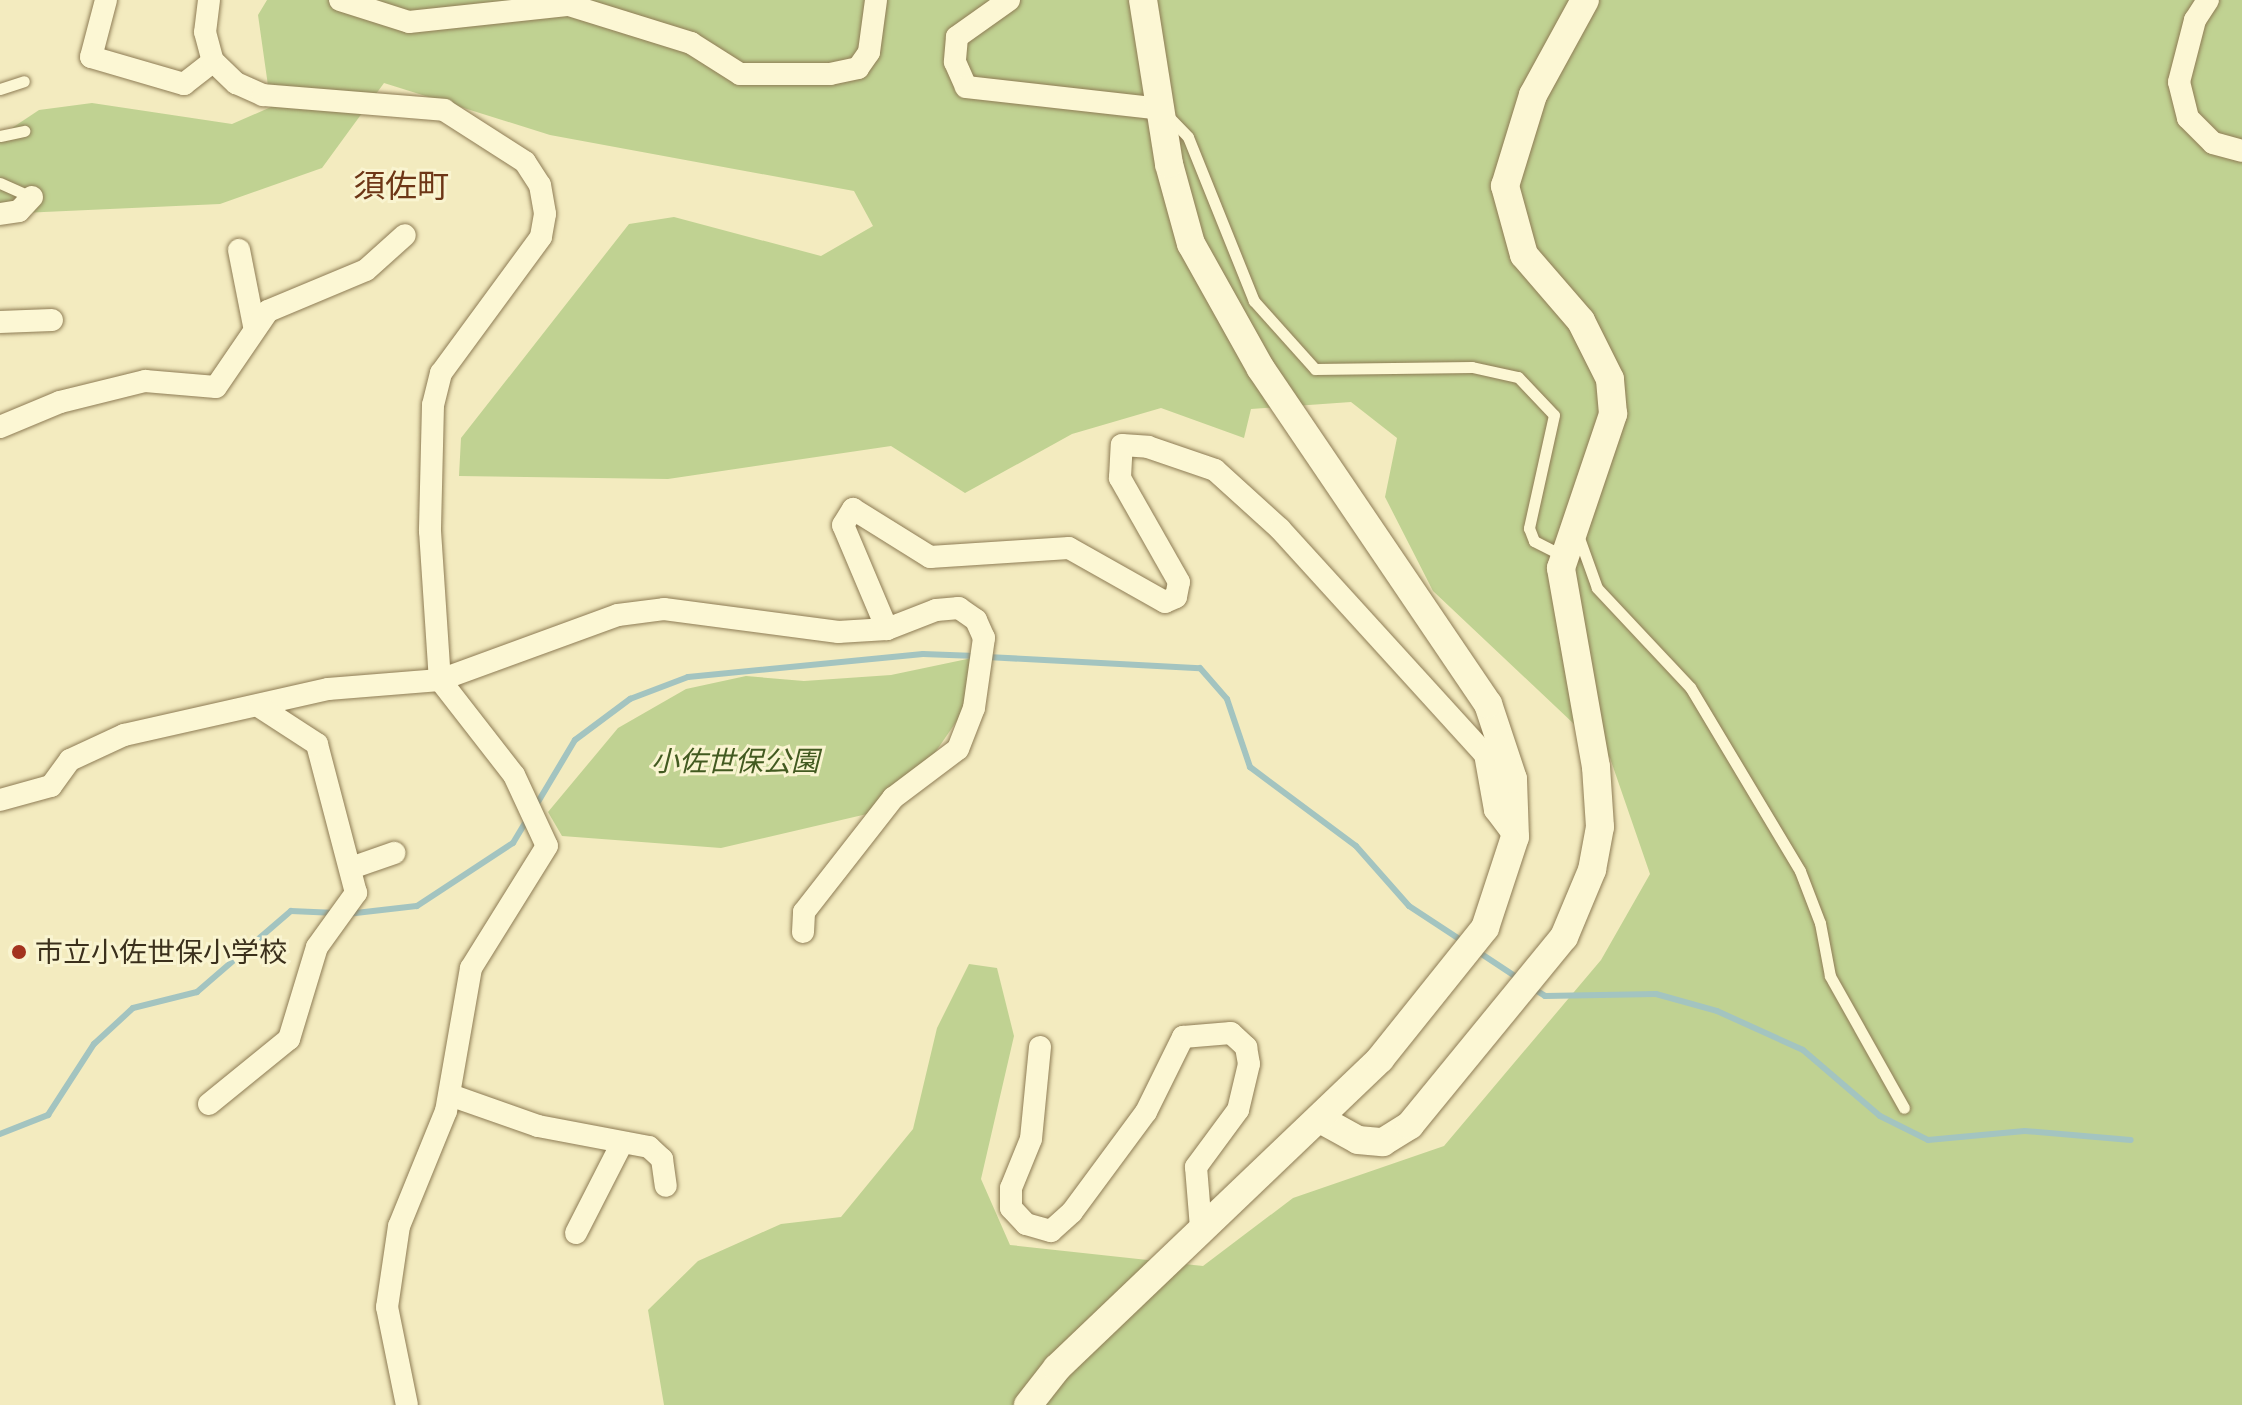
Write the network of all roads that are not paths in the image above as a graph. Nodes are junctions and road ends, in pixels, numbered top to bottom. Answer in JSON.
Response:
{"nodes":[{"id":1,"x":106,"y":0,"type":"edge"},
{"id":2,"x":209,"y":0,"type":"edge"},
{"id":3,"x":340,"y":0,"type":"edge"},
{"id":4,"x":876,"y":0,"type":"edge"},
{"id":5,"x":1009,"y":0,"type":"edge"},
{"id":6,"x":1143,"y":0,"type":"edge"},
{"id":7,"x":1585,"y":0,"type":"edge"},
{"id":8,"x":2208,"y":0,"type":"edge"},
{"id":9,"x":213,"y":61,"type":"junction"},
{"id":10,"x":24,"y":81,"type":"dead end"},
{"id":11,"x":0,"y":89,"type":"edge"},
{"id":12,"x":1161,"y":109,"type":"junction"},
{"id":13,"x":24,"y":131,"type":"dead end"},
{"id":14,"x":0,"y":136,"type":"edge"},
{"id":15,"x":2242,"y":151,"type":"edge"},
{"id":16,"x":0,"y":183,"type":"edge"},
{"id":17,"x":32,"y":197,"type":"joint"},
{"id":18,"x":0,"y":214,"type":"edge"},
{"id":19,"x":405,"y":235,"type":"dead end"},
{"id":20,"x":239,"y":250,"type":"dead end"},
{"id":21,"x":52,"y":320,"type":"dead end"},
{"id":22,"x":0,"y":322,"type":"edge"},
{"id":23,"x":254,"y":326,"type":"junction"},
{"id":24,"x":0,"y":427,"type":"edge"},
{"id":25,"x":1573,"y":519,"type":"junction"},
{"id":26,"x":1564,"y":556,"type":"junction"},
{"id":27,"x":887,"y":629,"type":"junction"},
{"id":28,"x":440,"y":680,"type":"junction"},
{"id":29,"x":260,"y":707,"type":"junction"},
{"id":30,"x":0,"y":800,"type":"edge"},
{"id":31,"x":1515,"y":837,"type":"junction"},
{"id":32,"x":394,"y":853,"type":"dead end"},
{"id":33,"x":351,"y":868,"type":"junction"},
{"id":34,"x":803,"y":932,"type":"dead end"},
{"id":35,"x":1040,"y":1047,"type":"dead end"},
{"id":36,"x":450,"y":1095,"type":"junction"},
{"id":37,"x":209,"y":1104,"type":"dead end"},
{"id":38,"x":1904,"y":1108,"type":"dead end"},
{"id":39,"x":1320,"y":1119,"type":"junction"},
{"id":40,"x":622,"y":1143,"type":"junction"},
{"id":41,"x":666,"y":1186,"type":"dead end"},
{"id":42,"x":1201,"y":1228,"type":"junction"},
{"id":43,"x":576,"y":1233,"type":"dead end"},
{"id":44,"x":407,"y":1405,"type":"edge"},
{"id":45,"x":1028,"y":1405,"type":"edge"}],
"edges":[{"from":1,"to":9,"type":"street"},
{"from":2,"to":9,"type":"street"},
{"from":3,"to":4,"type":"street"},
{"from":5,"to":12,"type":"street"},
{"from":6,"to":12,"type":"street"},
{"from":7,"to":25,"type":"street"},
{"from":8,"to":15,"type":"street"},
{"from":9,"to":28,"type":"street"},
{"from":10,"to":11,"type":"lane"},
{"from":12,"to":26,"type":"lane"},
{"from":12,"to":31,"type":"street"},
{"from":13,"to":14,"type":"lane"},
{"from":16,"to":17,"type":"lane"},
{"from":17,"to":18,"type":"street"},
{"from":19,"to":23,"type":"street"},
{"from":20,"to":23,"type":"street"},
{"from":21,"to":22,"type":"street"},
{"from":23,"to":24,"type":"street"},
{"from":25,"to":26,"type":"street"},
{"from":25,"to":38,"type":"lane"},
{"from":26,"to":39,"type":"street"},
{"from":27,"to":28,"type":"street"},
{"from":27,"to":31,"type":"street"},
{"from":27,"to":34,"type":"street"},
{"from":28,"to":29,"type":"street"},
{"from":28,"to":36,"type":"street"},
{"from":29,"to":30,"type":"street"},
{"from":29,"to":33,"type":"street"},
{"from":31,"to":39,"type":"street"},
{"from":32,"to":33,"type":"street"},
{"from":33,"to":37,"type":"street"},
{"from":35,"to":42,"type":"street"},
{"from":36,"to":40,"type":"street"},
{"from":36,"to":44,"type":"street"},
{"from":39,"to":42,"type":"street"},
{"from":40,"to":41,"type":"street"},
{"from":40,"to":43,"type":"street"},
{"from":42,"to":45,"type":"street"}]}
